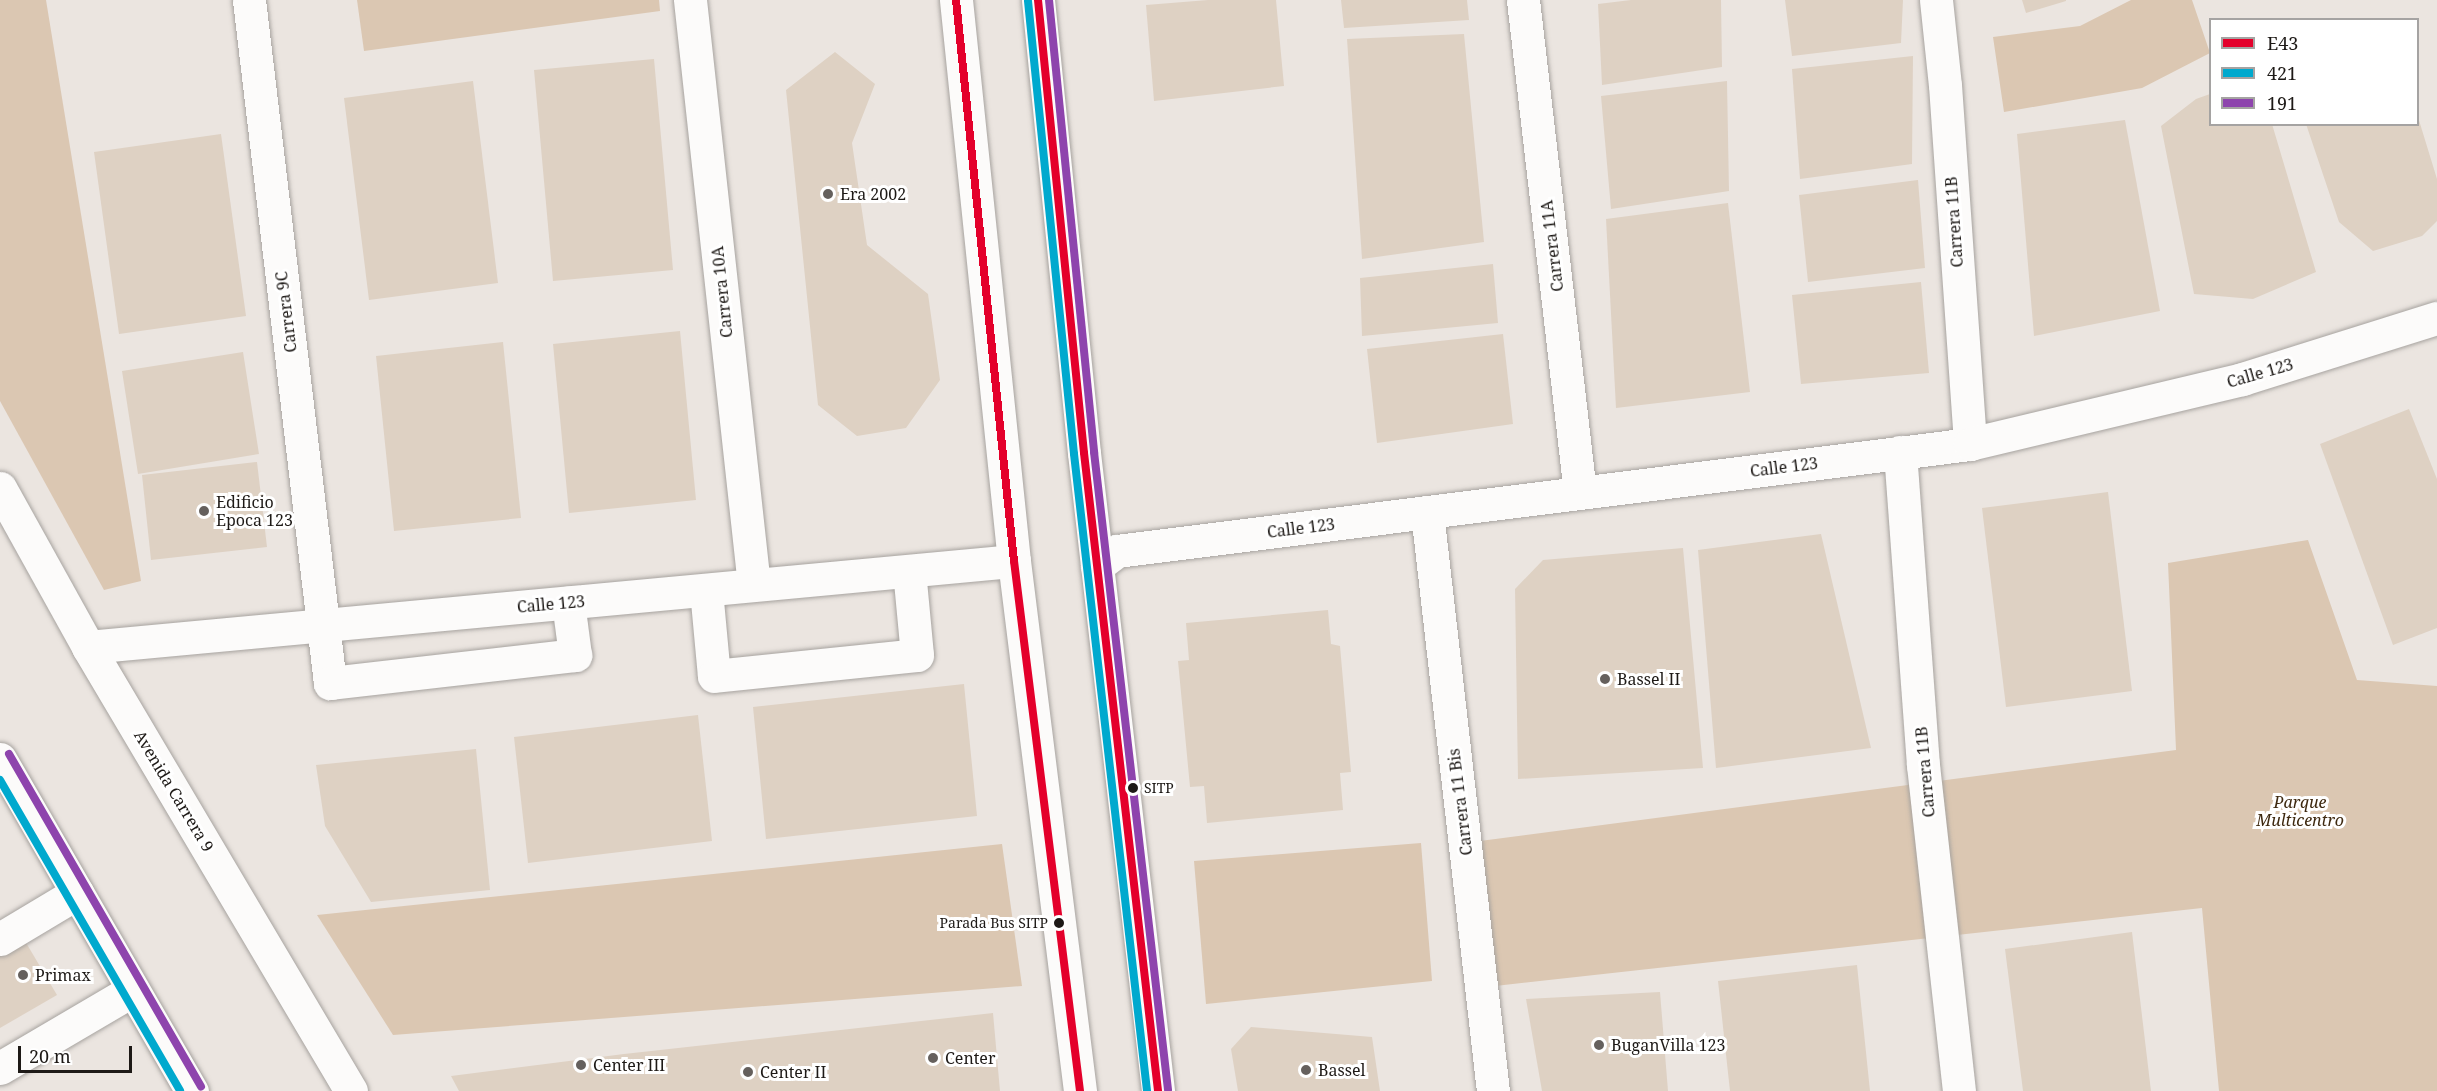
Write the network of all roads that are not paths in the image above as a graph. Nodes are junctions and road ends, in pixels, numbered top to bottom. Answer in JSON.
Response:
{"nodes":[{"id":1,"x":249,"y":0,"type":"edge"},
{"id":2,"x":690,"y":0,"type":"edge"},
{"id":3,"x":956,"y":0,"type":"edge"},
{"id":4,"x":1038,"y":0,"type":"edge"},
{"id":5,"x":1523,"y":0,"type":"edge"},
{"id":6,"x":1936,"y":0,"type":"edge"},
{"id":7,"x":2437,"y":318,"type":"edge"},
{"id":8,"x":1970,"y":444,"type":"junction"},
{"id":9,"x":1900,"y":452,"type":"junction"},
{"id":10,"x":0,"y":488,"type":"edge"},
{"id":11,"x":1580,"y":492,"type":"junction"},
{"id":12,"x":1427,"y":512,"type":"junction"},
{"id":13,"x":1103,"y":551,"type":"junction"},
{"id":14,"x":1014,"y":561,"type":"junction"},
{"id":15,"x":909,"y":571,"type":"junction"},
{"id":16,"x":754,"y":585,"type":"junction"},
{"id":17,"x":706,"y":590,"type":"junction"},
{"id":18,"x":568,"y":602,"type":"junction"},
{"id":19,"x":323,"y":625,"type":"junction"},
{"id":20,"x":88,"y":647,"type":"junction"},
{"id":21,"x":0,"y":759,"type":"edge"},
{"id":22,"x":77,"y":893,"type":"junction"},
{"id":23,"x":0,"y":939,"type":"edge"},
{"id":24,"x":133,"y":990,"type":"junction"},
{"id":25,"x":0,"y":1068,"type":"edge"},
{"id":26,"x":192,"y":1091,"type":"edge"},
{"id":27,"x":351,"y":1091,"type":"edge"},
{"id":28,"x":1080,"y":1091,"type":"edge"},
{"id":29,"x":1158,"y":1091,"type":"edge"},
{"id":30,"x":1493,"y":1091,"type":"edge"},
{"id":31,"x":1959,"y":1091,"type":"edge"}],
"edges":[{"from":1,"to":19,"type":"street","name":"Carrera 9C"},
{"from":2,"to":16,"type":"street","name":"Carrera 10A"},
{"from":3,"to":14,"type":"street"},
{"from":4,"to":13,"type":"street"},
{"from":5,"to":11,"type":"street","name":"Carrera 11A"},
{"from":6,"to":8,"type":"street","name":"Carrera 11B"},
{"from":7,"to":8,"type":"street","name":"Calle 123"},
{"from":8,"to":9,"type":"street","name":"Calle 123"},
{"from":9,"to":11,"type":"street","name":"Calle 123"},
{"from":9,"to":31,"type":"street","name":"Carrera 11B"},
{"from":10,"to":20,"type":"street","name":"Avenida Carrera 9"},
{"from":11,"to":12,"type":"street","name":"Calle 123"},
{"from":12,"to":13,"type":"street","name":"Calle 123"},
{"from":12,"to":30,"type":"street","name":"Carrera 11 Bis"},
{"from":13,"to":29,"type":"street"},
{"from":14,"to":15,"type":"street","name":"Calle 123"},
{"from":14,"to":28,"type":"street"},
{"from":15,"to":16,"type":"street","name":"Calle 123"},
{"from":15,"to":17,"type":"street"},
{"from":16,"to":17,"type":"street","name":"Calle 123"},
{"from":17,"to":18,"type":"street","name":"Calle 123"},
{"from":18,"to":19,"type":"street","name":"Calle 123"},
{"from":18,"to":19,"type":"street","name":"Carrera 9C"},
{"from":19,"to":20,"type":"street","name":"Calle 123"},
{"from":20,"to":27,"type":"street","name":"Avenida Carrera 9"},
{"from":21,"to":22,"type":"street"},
{"from":22,"to":23,"type":"street"},
{"from":22,"to":24,"type":"street"},
{"from":24,"to":25,"type":"street"},
{"from":24,"to":26,"type":"street"}]}
